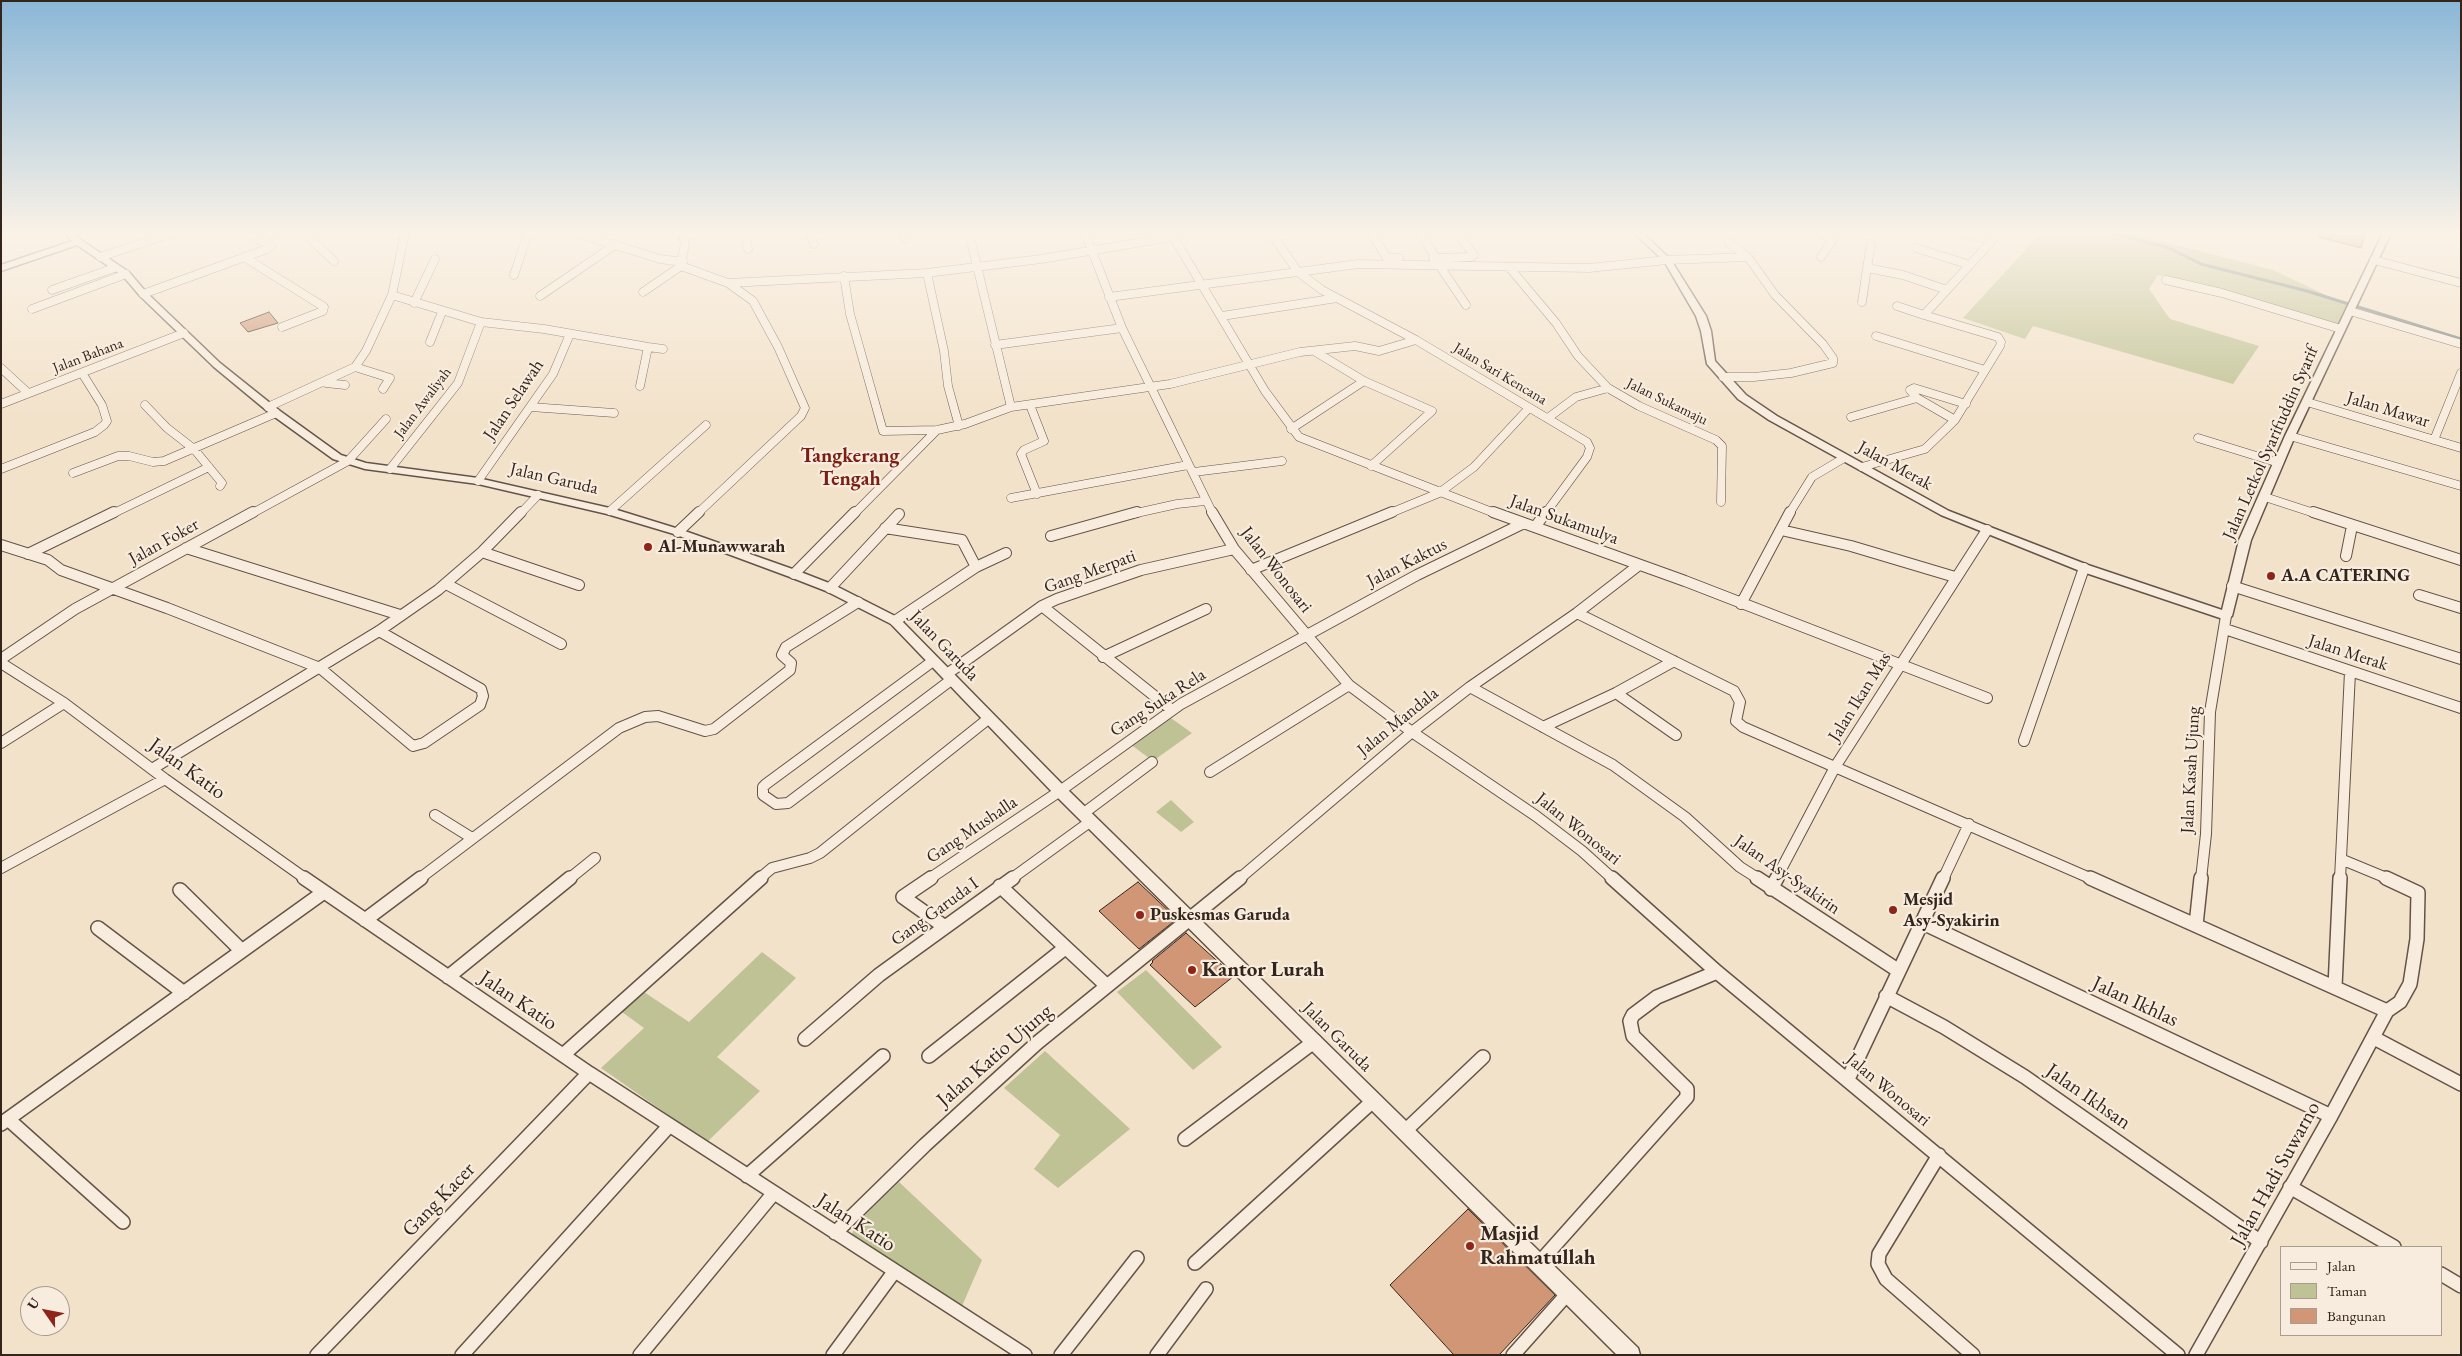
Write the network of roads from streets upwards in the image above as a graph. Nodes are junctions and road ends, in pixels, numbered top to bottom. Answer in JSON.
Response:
{"nodes":[{"id":1,"x":61,"y":296,"type":"edge"},
{"id":2,"x":145,"y":296,"type":"edge"},
{"id":3,"x":307,"y":296,"type":"edge"},
{"id":4,"x":391,"y":296,"type":"edge"},
{"id":5,"x":396,"y":296,"type":"edge"},
{"id":6,"x":417,"y":296,"type":"edge"},
{"id":7,"x":746,"y":296,"type":"edge"},
{"id":8,"x":847,"y":296,"type":"edge"},
{"id":9,"x":932,"y":296,"type":"edge"},
{"id":10,"x":984,"y":296,"type":"edge"},
{"id":11,"x":1114,"y":296,"type":"edge"},
{"id":12,"x":1209,"y":296,"type":"edge"},
{"id":13,"x":1334,"y":296,"type":"edge"},
{"id":14,"x":1461,"y":296,"type":"edge"},
{"id":15,"x":1534,"y":296,"type":"edge"},
{"id":16,"x":1689,"y":296,"type":"edge"},
{"id":17,"x":1776,"y":296,"type":"edge"},
{"id":18,"x":1863,"y":296,"type":"edge"},
{"id":19,"x":1941,"y":296,"type":"edge"},
{"id":20,"x":2233,"y":296,"type":"edge"},
{"id":21,"x":2357,"y":296,"type":"edge"},
{"id":22,"x":1109,"y":297,"type":"joint"},
{"id":23,"x":1337,"y":298,"type":"junction"},
{"id":24,"x":1862,"y":302,"type":"dead end"},
{"id":25,"x":414,"y":303,"type":"junction"},
{"id":26,"x":1466,"y":304,"type":"dead end"},
{"id":27,"x":1897,"y":306,"type":"dead end"},
{"id":28,"x":2351,"y":308,"type":"junction"},
{"id":29,"x":32,"y":309,"type":"dead end"},
{"id":30,"x":442,"y":312,"type":"junction"},
{"id":31,"x":1924,"y":315,"type":"junction"},
{"id":32,"x":1222,"y":316,"type":"junction"},
{"id":33,"x":481,"y":322,"type":"junction"},
{"id":34,"x":282,"y":327,"type":"dead end"},
{"id":35,"x":1122,"y":328,"type":"junction"},
{"id":36,"x":2341,"y":329,"type":"junction"},
{"id":37,"x":184,"y":333,"type":"junction"},
{"id":38,"x":570,"y":334,"type":"junction"},
{"id":39,"x":1876,"y":336,"type":"dead end"},
{"id":40,"x":1416,"y":340,"type":"junction"},
{"id":41,"x":430,"y":342,"type":"dead end"},
{"id":42,"x":2461,"y":344,"type":"edge"},
{"id":43,"x":995,"y":345,"type":"junction"},
{"id":44,"x":648,"y":347,"type":"junction"},
{"id":45,"x":663,"y":349,"type":"dead end"},
{"id":46,"x":1314,"y":351,"type":"junction"},
{"id":47,"x":1250,"y":366,"type":"junction"},
{"id":48,"x":355,"y":367,"type":"junction"},
{"id":49,"x":1,"y":368,"type":"edge"},
{"id":50,"x":1985,"y":370,"type":"junction"},
{"id":51,"x":82,"y":373,"type":"junction"},
{"id":52,"x":2461,"y":373,"type":"edge"},
{"id":53,"x":1723,"y":377,"type":"junction"},
{"id":54,"x":1364,"y":381,"type":"junction"},
{"id":55,"x":324,"y":382,"type":"junction"},
{"id":56,"x":345,"y":385,"type":"dead end"},
{"id":57,"x":640,"y":386,"type":"dead end"},
{"id":58,"x":1149,"y":386,"type":"junction"},
{"id":59,"x":1608,"y":388,"type":"junction"},
{"id":60,"x":382,"y":389,"type":"dead end"},
{"id":61,"x":28,"y":394,"type":"junction"},
{"id":62,"x":1917,"y":398,"type":"junction"},
{"id":63,"x":2307,"y":402,"type":"junction"},
{"id":64,"x":1,"y":404,"type":"edge"},
{"id":65,"x":1966,"y":404,"type":"junction"},
{"id":66,"x":145,"y":405,"type":"dead end"},
{"id":67,"x":1030,"y":405,"type":"junction"},
{"id":68,"x":531,"y":407,"type":"junction"},
{"id":69,"x":1011,"y":407,"type":"junction"},
{"id":70,"x":1529,"y":408,"type":"junction"},
{"id":71,"x":272,"y":410,"type":"junction"},
{"id":72,"x":614,"y":413,"type":"dead end"},
{"id":73,"x":1851,"y":417,"type":"dead end"},
{"id":74,"x":1548,"y":418,"type":"junction"},
{"id":75,"x":386,"y":419,"type":"dead end"},
{"id":76,"x":1955,"y":420,"type":"junction"},
{"id":77,"x":706,"y":424,"type":"dead end"},
{"id":78,"x":959,"y":426,"type":"junction"},
{"id":79,"x":1292,"y":429,"type":"junction"},
{"id":80,"x":937,"y":430,"type":"junction"},
{"id":81,"x":2290,"y":436,"type":"junction"},
{"id":82,"x":2198,"y":438,"type":"dead end"},
{"id":83,"x":2434,"y":440,"type":"junction"},
{"id":84,"x":2461,"y":448,"type":"edge"},
{"id":85,"x":194,"y":449,"type":"junction"},
{"id":86,"x":1844,"y":458,"type":"junction"},
{"id":87,"x":1282,"y":461,"type":"dead end"},
{"id":88,"x":348,"y":462,"type":"junction"},
{"id":89,"x":2279,"y":463,"type":"junction"},
{"id":90,"x":1372,"y":466,"type":"junction"},
{"id":91,"x":209,"y":467,"type":"junction"},
{"id":92,"x":1862,"y":467,"type":"junction"},
{"id":93,"x":1,"y":469,"type":"edge"},
{"id":94,"x":390,"y":469,"type":"junction"},
{"id":95,"x":1191,"y":469,"type":"junction"},
{"id":96,"x":73,"y":473,"type":"dead end"},
{"id":97,"x":478,"y":481,"type":"junction"},
{"id":98,"x":220,"y":486,"type":"dead end"},
{"id":99,"x":2461,"y":486,"type":"edge"},
{"id":100,"x":1440,"y":493,"type":"junction"},
{"id":101,"x":1037,"y":494,"type":"junction"},
{"id":102,"x":538,"y":495,"type":"junction"},
{"id":103,"x":2265,"y":497,"type":"junction"},
{"id":104,"x":1011,"y":498,"type":"dead end"},
{"id":105,"x":1205,"y":501,"type":"junction"},
{"id":106,"x":1721,"y":502,"type":"dead end"},
{"id":107,"x":610,"y":511,"type":"junction"},
{"id":108,"x":898,"y":514,"type":"dead end"},
{"id":109,"x":1524,"y":523,"type":"junction"},
{"id":110,"x":2352,"y":526,"type":"junction"},
{"id":111,"x":1535,"y":527,"type":"junction"},
{"id":112,"x":885,"y":528,"type":"junction"},
{"id":113,"x":1781,"y":530,"type":"junction"},
{"id":114,"x":1987,"y":530,"type":"junction"},
{"id":115,"x":678,"y":532,"type":"junction"},
{"id":116,"x":1051,"y":536,"type":"dead end"},
{"id":117,"x":1,"y":545,"type":"edge"},
{"id":118,"x":186,"y":548,"type":"junction"},
{"id":119,"x":1234,"y":549,"type":"junction"},
{"id":120,"x":482,"y":552,"type":"junction"},
{"id":121,"x":1006,"y":553,"type":"dead end"},
{"id":122,"x":28,"y":554,"type":"junction"},
{"id":123,"x":2346,"y":556,"type":"dead end"},
{"id":124,"x":2461,"y":560,"type":"edge"},
{"id":125,"x":1639,"y":565,"type":"junction"},
{"id":126,"x":976,"y":567,"type":"junction"},
{"id":127,"x":2084,"y":568,"type":"junction"},
{"id":128,"x":1251,"y":570,"type":"junction"},
{"id":129,"x":794,"y":574,"type":"junction"},
{"id":130,"x":1955,"y":577,"type":"junction"},
{"id":131,"x":446,"y":584,"type":"junction"},
{"id":132,"x":579,"y":585,"type":"dead end"},
{"id":133,"x":2232,"y":586,"type":"junction"},
{"id":134,"x":113,"y":588,"type":"junction"},
{"id":135,"x":830,"y":588,"type":"junction"},
{"id":136,"x":2418,"y":595,"type":"dead end"},
{"id":137,"x":858,"y":602,"type":"junction"},
{"id":138,"x":1741,"y":604,"type":"junction"},
{"id":139,"x":1042,"y":606,"type":"junction"},
{"id":140,"x":2461,"y":608,"type":"edge"},
{"id":141,"x":1206,"y":609,"type":"dead end"},
{"id":142,"x":1577,"y":613,"type":"junction"},
{"id":143,"x":400,"y":615,"type":"junction"},
{"id":144,"x":2226,"y":616,"type":"junction"},
{"id":145,"x":895,"y":621,"type":"junction"},
{"id":146,"x":2225,"y":629,"type":"junction"},
{"id":147,"x":379,"y":631,"type":"junction"},
{"id":148,"x":1305,"y":635,"type":"junction"},
{"id":149,"x":561,"y":644,"type":"dead end"},
{"id":150,"x":1103,"y":657,"type":"junction"},
{"id":151,"x":2461,"y":659,"type":"edge"},
{"id":152,"x":1,"y":661,"type":"edge"},
{"id":153,"x":933,"y":661,"type":"junction"},
{"id":154,"x":1674,"y":661,"type":"junction"},
{"id":155,"x":1900,"y":664,"type":"junction"},
{"id":156,"x":320,"y":668,"type":"junction"},
{"id":157,"x":2350,"y":672,"type":"junction"},
{"id":158,"x":949,"y":677,"type":"junction"},
{"id":159,"x":1349,"y":685,"type":"junction"},
{"id":160,"x":1470,"y":687,"type":"junction"},
{"id":161,"x":1616,"y":693,"type":"junction"},
{"id":162,"x":1987,"y":698,"type":"dead end"},
{"id":163,"x":64,"y":703,"type":"junction"},
{"id":164,"x":2461,"y":708,"type":"edge"},
{"id":165,"x":1172,"y":710,"type":"junction"},
{"id":166,"x":988,"y":719,"type":"junction"},
{"id":167,"x":1543,"y":727,"type":"junction"},
{"id":168,"x":1412,"y":732,"type":"junction"},
{"id":169,"x":1676,"y":736,"type":"dead end"},
{"id":170,"x":2024,"y":741,"type":"dead end"},
{"id":171,"x":1,"y":743,"type":"edge"},
{"id":172,"x":1152,"y":762,"type":"dead end"},
{"id":173,"x":1835,"y":767,"type":"junction"},
{"id":174,"x":152,"y":769,"type":"junction"},
{"id":175,"x":1210,"y":772,"type":"dead end"},
{"id":176,"x":165,"y":779,"type":"junction"},
{"id":177,"x":1060,"y":792,"type":"junction"},
{"id":178,"x":434,"y":815,"type":"dead end"},
{"id":179,"x":1087,"y":817,"type":"junction"},
{"id":180,"x":1969,"y":824,"type":"junction"},
{"id":181,"x":472,"y":838,"type":"junction"},
{"id":182,"x":595,"y":858,"type":"dead end"},
{"id":183,"x":2343,"y":860,"type":"junction"},
{"id":184,"x":1,"y":868,"type":"edge"},
{"id":185,"x":1000,"y":886,"type":"junction"},
{"id":186,"x":1772,"y":889,"type":"junction"},
{"id":187,"x":180,"y":890,"type":"dead end"},
{"id":188,"x":324,"y":892,"type":"junction"},
{"id":189,"x":365,"y":920,"type":"junction"},
{"id":190,"x":1191,"y":920,"type":"junction"},
{"id":191,"x":1923,"y":923,"type":"junction"},
{"id":192,"x":2196,"y":925,"type":"junction"},
{"id":193,"x":98,"y":928,"type":"dead end"},
{"id":194,"x":944,"y":928,"type":"junction"},
{"id":195,"x":1065,"y":948,"type":"junction"},
{"id":196,"x":242,"y":951,"type":"junction"},
{"id":197,"x":1899,"y":970,"type":"junction"},
{"id":198,"x":1717,"y":972,"type":"junction"},
{"id":199,"x":448,"y":977,"type":"junction"},
{"id":200,"x":1107,"y":986,"type":"junction"},
{"id":201,"x":2335,"y":987,"type":"junction"},
{"id":202,"x":184,"y":992,"type":"junction"},
{"id":203,"x":1886,"y":996,"type":"junction"},
{"id":204,"x":2387,"y":1011,"type":"junction"},
{"id":205,"x":2374,"y":1038,"type":"junction"},
{"id":206,"x":805,"y":1039,"type":"dead end"},
{"id":207,"x":1315,"y":1041,"type":"junction"},
{"id":208,"x":563,"y":1055,"type":"junction"},
{"id":209,"x":883,"y":1056,"type":"dead end"},
{"id":210,"x":929,"y":1056,"type":"dead end"},
{"id":211,"x":1482,"y":1057,"type":"dead end"},
{"id":212,"x":589,"y":1073,"type":"junction"},
{"id":213,"x":1848,"y":1079,"type":"junction"},
{"id":214,"x":2461,"y":1084,"type":"edge"},
{"id":215,"x":1374,"y":1100,"type":"junction"},
{"id":216,"x":2331,"y":1116,"type":"junction"},
{"id":217,"x":5,"y":1121,"type":"edge"},
{"id":218,"x":669,"y":1126,"type":"junction"},
{"id":219,"x":1405,"y":1131,"type":"junction"},
{"id":220,"x":1185,"y":1139,"type":"dead end"},
{"id":221,"x":1939,"y":1155,"type":"junction"},
{"id":222,"x":747,"y":1176,"type":"junction"},
{"id":223,"x":2290,"y":1187,"type":"junction"},
{"id":224,"x":773,"y":1194,"type":"junction"},
{"id":225,"x":122,"y":1222,"type":"dead end"},
{"id":226,"x":836,"y":1233,"type":"junction"},
{"id":227,"x":2261,"y":1242,"type":"junction"},
{"id":228,"x":2392,"y":1246,"type":"edge"},
{"id":229,"x":1136,"y":1258,"type":"dead end"},
{"id":230,"x":1195,"y":1263,"type":"dead end"},
{"id":231,"x":1539,"y":1263,"type":"junction"},
{"id":232,"x":894,"y":1272,"type":"junction"},
{"id":233,"x":2442,"y":1275,"type":"edge"},
{"id":234,"x":2461,"y":1286,"type":"edge"},
{"id":235,"x":1206,"y":1289,"type":"dead end"},
{"id":236,"x":1569,"y":1292,"type":"junction"},
{"id":237,"x":1021,"y":1354,"type":"edge"},
{"id":238,"x":317,"y":1355,"type":"edge"},
{"id":239,"x":462,"y":1355,"type":"edge"},
{"id":240,"x":640,"y":1355,"type":"edge"},
{"id":241,"x":833,"y":1355,"type":"edge"},
{"id":242,"x":1061,"y":1355,"type":"edge"},
{"id":243,"x":1158,"y":1355,"type":"edge"},
{"id":244,"x":1513,"y":1355,"type":"edge"},
{"id":245,"x":1631,"y":1355,"type":"edge"},
{"id":246,"x":1974,"y":1355,"type":"edge"},
{"id":247,"x":2178,"y":1355,"type":"edge"},
{"id":248,"x":2196,"y":1355,"type":"edge"}],
"edges":[{"from":1,"to":29,"type":"street"},
{"from":2,"to":37,"type":"street","name":"Jalan Garuda"},
{"from":3,"to":34,"type":"street"},
{"from":4,"to":48,"type":"street"},
{"from":5,"to":25,"type":"street"},
{"from":6,"to":25,"type":"street"},
{"from":7,"to":115,"type":"street"},
{"from":8,"to":80,"type":"street"},
{"from":9,"to":78,"type":"street"},
{"from":10,"to":43,"type":"street"},
{"from":11,"to":22,"type":"street"},
{"from":12,"to":32,"type":"street","name":"Jalan Sukamulya"},
{"from":13,"to":23,"type":"street","name":"Jalan Sari Kencana"},
{"from":14,"to":26,"type":"street"},
{"from":15,"to":59,"type":"street","name":"Jalan Sukamaju"},
{"from":16,"to":53,"type":"street","name":"Jalan Merak"},
{"from":17,"to":53,"type":"street"},
{"from":18,"to":24,"type":"street"},
{"from":19,"to":31,"type":"street"},
{"from":20,"to":36,"type":"street"},
{"from":21,"to":28,"type":"street","name":"Jalan Letkol Syarifuddin Syarif"},
{"from":22,"to":35,"type":"street","name":"Jalan Wonosari"},
{"from":23,"to":32,"type":"street"},
{"from":23,"to":40,"type":"street","name":"Jalan Sari Kencana"},
{"from":25,"to":30,"type":"street"},
{"from":27,"to":31,"type":"street"},
{"from":28,"to":36,"type":"street","name":"Jalan Letkol Syarifuddin Syarif"},
{"from":28,"to":42,"type":"street"},
{"from":30,"to":33,"type":"street"},
{"from":30,"to":41,"type":"street"},
{"from":31,"to":50,"type":"street"},
{"from":32,"to":47,"type":"street","name":"Jalan Sukamulya"},
{"from":33,"to":38,"type":"street"},
{"from":33,"to":94,"type":"street","name":"Jalan Awaliyah"},
{"from":35,"to":43,"type":"street"},
{"from":35,"to":58,"type":"street","name":"Jalan Wonosari"},
{"from":36,"to":63,"type":"street","name":"Jalan Letkol Syarifuddin Syarif"},
{"from":37,"to":51,"type":"street","name":"Jalan Bahana"},
{"from":37,"to":71,"type":"street","name":"Jalan Garuda"},
{"from":38,"to":44,"type":"street"},
{"from":38,"to":68,"type":"street","name":"Jalan Selawah"},
{"from":39,"to":50,"type":"street"},
{"from":40,"to":46,"type":"street"},
{"from":40,"to":70,"type":"street","name":"Jalan Sari Kencana"},
{"from":43,"to":69,"type":"street"},
{"from":44,"to":45,"type":"street"},
{"from":44,"to":57,"type":"street"},
{"from":46,"to":47,"type":"street"},
{"from":46,"to":54,"type":"street"},
{"from":47,"to":58,"type":"street"},
{"from":47,"to":79,"type":"street","name":"Jalan Sukamulya"},
{"from":48,"to":55,"type":"street"},
{"from":48,"to":60,"type":"street"},
{"from":49,"to":61,"type":"street"},
{"from":50,"to":65,"type":"street"},
{"from":51,"to":61,"type":"street","name":"Jalan Bahana"},
{"from":51,"to":93,"type":"street"},
{"from":52,"to":83,"type":"street"},
{"from":53,"to":86,"type":"street","name":"Jalan Merak"},
{"from":54,"to":79,"type":"street"},
{"from":54,"to":90,"type":"street"},
{"from":55,"to":56,"type":"street"},
{"from":55,"to":71,"type":"street"},
{"from":58,"to":67,"type":"street"},
{"from":58,"to":95,"type":"street","name":"Jalan Wonosari"},
{"from":59,"to":74,"type":"street"},
{"from":59,"to":106,"type":"street","name":"Jalan Sukamaju"},
{"from":61,"to":64,"type":"street","name":"Jalan Bahana"},
{"from":62,"to":65,"type":"street"},
{"from":62,"to":73,"type":"street"},
{"from":62,"to":76,"type":"street"},
{"from":63,"to":81,"type":"street","name":"Jalan Letkol Syarifuddin Syarif"},
{"from":63,"to":83,"type":"street","name":"Jalan Mawar"},
{"from":65,"to":76,"type":"street"},
{"from":66,"to":85,"type":"street"},
{"from":67,"to":69,"type":"street"},
{"from":67,"to":101,"type":"street"},
{"from":68,"to":72,"type":"street"},
{"from":68,"to":97,"type":"street","name":"Jalan Selawah"},
{"from":69,"to":78,"type":"street"},
{"from":70,"to":74,"type":"street","name":"Jalan Sari Kencana"},
{"from":70,"to":100,"type":"street"},
{"from":71,"to":85,"type":"street"},
{"from":71,"to":88,"type":"street","name":"Jalan Garuda"},
{"from":74,"to":111,"type":"street","name":"Jalan Sari Kencana"},
{"from":75,"to":88,"type":"street"},
{"from":76,"to":92,"type":"street"},
{"from":77,"to":107,"type":"street"},
{"from":78,"to":80,"type":"street"},
{"from":79,"to":90,"type":"street","name":"Jalan Sukamulya"},
{"from":80,"to":129,"type":"street"},
{"from":81,"to":89,"type":"street","name":"Jalan Letkol Syarifuddin Syarif"},
{"from":81,"to":99,"type":"street"},
{"from":82,"to":89,"type":"street"},
{"from":83,"to":84,"type":"street","name":"Jalan Mawar"},
{"from":85,"to":91,"type":"street"},
{"from":85,"to":96,"type":"street"},
{"from":86,"to":92,"type":"street","name":"Jalan Merak"},
{"from":86,"to":113,"type":"street"},
{"from":87,"to":95,"type":"street"},
{"from":88,"to":94,"type":"street","name":"Jalan Garuda"},
{"from":88,"to":118,"type":"street","name":"Jalan Foker"},
{"from":89,"to":103,"type":"street","name":"Jalan Letkol Syarifuddin Syarif"},
{"from":90,"to":100,"type":"street","name":"Jalan Sukamulya"},
{"from":91,"to":98,"type":"street"},
{"from":91,"to":122,"type":"street"},
{"from":92,"to":114,"type":"street","name":"Jalan Merak"},
{"from":94,"to":97,"type":"street","name":"Jalan Garuda"},
{"from":95,"to":101,"type":"street"},
{"from":95,"to":105,"type":"street","name":"Jalan Wonosari"},
{"from":97,"to":102,"type":"street","name":"Jalan Garuda"},
{"from":100,"to":109,"type":"street","name":"Jalan Sukamulya"},
{"from":100,"to":128,"type":"street"},
{"from":101,"to":104,"type":"street"},
{"from":102,"to":107,"type":"street","name":"Jalan Garuda"},
{"from":102,"to":120,"type":"street"},
{"from":103,"to":110,"type":"street"},
{"from":103,"to":133,"type":"street","name":"Jalan Letkol Syarifuddin Syarif"},
{"from":105,"to":116,"type":"street"},
{"from":105,"to":119,"type":"street","name":"Jalan Wonosari"},
{"from":107,"to":115,"type":"street","name":"Jalan Garuda"},
{"from":108,"to":112,"type":"street"},
{"from":109,"to":111,"type":"street","name":"Jalan Sukamulya"},
{"from":109,"to":148,"type":"street","name":"Jalan Kaktus"},
{"from":110,"to":123,"type":"street"},
{"from":110,"to":124,"type":"street"},
{"from":111,"to":125,"type":"street","name":"Jalan Sukamulya"},
{"from":112,"to":126,"type":"street"},
{"from":112,"to":135,"type":"street"},
{"from":113,"to":130,"type":"street"},
{"from":113,"to":138,"type":"street"},
{"from":114,"to":127,"type":"street","name":"Jalan Merak"},
{"from":114,"to":130,"type":"street","name":"Jalan Ikan Mas"},
{"from":115,"to":129,"type":"street","name":"Jalan Garuda"},
{"from":117,"to":122,"type":"street"},
{"from":118,"to":134,"type":"street","name":"Jalan Foker"},
{"from":118,"to":143,"type":"street"},
{"from":119,"to":128,"type":"street","name":"Jalan Wonosari"},
{"from":119,"to":139,"type":"street","name":"Gang Merpati"},
{"from":120,"to":131,"type":"street"},
{"from":120,"to":132,"type":"street"},
{"from":121,"to":126,"type":"street"},
{"from":122,"to":134,"type":"street"},
{"from":125,"to":138,"type":"street","name":"Jalan Sukamulya"},
{"from":125,"to":142,"type":"street","name":"Jalan Mandala"},
{"from":126,"to":145,"type":"street"},
{"from":127,"to":144,"type":"street","name":"Jalan Merak"},
{"from":127,"to":170,"type":"street"},
{"from":128,"to":148,"type":"street","name":"Jalan Wonosari"},
{"from":129,"to":135,"type":"street","name":"Jalan Garuda"},
{"from":130,"to":155,"type":"street","name":"Jalan Ikan Mas"},
{"from":131,"to":143,"type":"street"},
{"from":131,"to":149,"type":"street"},
{"from":133,"to":144,"type":"street","name":"Jalan Letkol Syarifuddin Syarif"},
{"from":133,"to":151,"type":"street"},
{"from":134,"to":152,"type":"street","name":"Jalan Foker"},
{"from":134,"to":156,"type":"street"},
{"from":135,"to":137,"type":"street","name":"Jalan Garuda"},
{"from":136,"to":140,"type":"street"},
{"from":137,"to":145,"type":"street","name":"Jalan Garuda"},
{"from":137,"to":181,"type":"street"},
{"from":138,"to":155,"type":"street","name":"Jalan Sukamulya"},
{"from":139,"to":150,"type":"street"},
{"from":139,"to":158,"type":"street","name":"Gang Merpati"},
{"from":141,"to":150,"type":"street"},
{"from":142,"to":154,"type":"street"},
{"from":142,"to":160,"type":"street","name":"Jalan Mandala"},
{"from":143,"to":147,"type":"street"},
{"from":144,"to":146,"type":"street","name":"Jalan Kasah Ujung"},
{"from":145,"to":153,"type":"street","name":"Jalan Garuda"},
{"from":146,"to":157,"type":"street","name":"Jalan Merak"},
{"from":146,"to":192,"type":"street","name":"Jalan Kasah Ujung"},
{"from":147,"to":156,"type":"street"},
{"from":147,"to":156,"type":"street"},
{"from":148,"to":159,"type":"street","name":"Jalan Wonosari"},
{"from":148,"to":165,"type":"street","name":"Gang Suka Rela"},
{"from":150,"to":165,"type":"street"},
{"from":152,"to":163,"type":"street","name":"Jalan Katio"},
{"from":153,"to":158,"type":"street","name":"Jalan Garuda"},
{"from":153,"to":158,"type":"street","name":"Gang Merpati"},
{"from":154,"to":161,"type":"street"},
{"from":154,"to":173,"type":"street"},
{"from":155,"to":162,"type":"street","name":"Jalan Sukamulya"},
{"from":155,"to":173,"type":"street","name":"Jalan Ikan Mas"},
{"from":156,"to":174,"type":"street"},
{"from":157,"to":164,"type":"street","name":"Jalan Merak"},
{"from":157,"to":183,"type":"street"},
{"from":158,"to":166,"type":"street","name":"Jalan Garuda"},
{"from":159,"to":168,"type":"street","name":"Jalan Wonosari"},
{"from":159,"to":175,"type":"street"},
{"from":160,"to":167,"type":"street","name":"Jalan Asy-Syakirin"},
{"from":160,"to":168,"type":"street","name":"Jalan Mandala"},
{"from":161,"to":167,"type":"street"},
{"from":161,"to":169,"type":"street"},
{"from":163,"to":171,"type":"street"},
{"from":163,"to":174,"type":"street","name":"Jalan Katio"},
{"from":165,"to":177,"type":"street","name":"Gang Suka Rela"},
{"from":166,"to":177,"type":"street","name":"Jalan Garuda"},
{"from":166,"to":208,"type":"street"},
{"from":167,"to":186,"type":"street","name":"Jalan Asy-Syakirin"},
{"from":168,"to":190,"type":"street","name":"Jalan Mandala"},
{"from":168,"to":198,"type":"street","name":"Jalan Wonosari"},
{"from":172,"to":179,"type":"street","name":"Gang Garuda I"},
{"from":173,"to":180,"type":"street"},
{"from":173,"to":186,"type":"street","name":"Jalan Ikan Mas"},
{"from":174,"to":176,"type":"street","name":"Jalan Katio"},
{"from":176,"to":184,"type":"street"},
{"from":176,"to":188,"type":"street","name":"Jalan Katio"},
{"from":177,"to":179,"type":"street","name":"Jalan Garuda"},
{"from":177,"to":194,"type":"street","name":"Gang Mushalla"},
{"from":178,"to":181,"type":"street"},
{"from":179,"to":185,"type":"street","name":"Gang Garuda I"},
{"from":179,"to":190,"type":"street","name":"Jalan Garuda"},
{"from":180,"to":191,"type":"street"},
{"from":180,"to":192,"type":"street"},
{"from":181,"to":189,"type":"street"},
{"from":182,"to":199,"type":"street"},
{"from":183,"to":201,"type":"street"},
{"from":183,"to":204,"type":"street"},
{"from":185,"to":194,"type":"street","name":"Gang Garuda I"},
{"from":185,"to":195,"type":"street"},
{"from":186,"to":197,"type":"street","name":"Jalan Asy-Syakirin"},
{"from":187,"to":196,"type":"street"},
{"from":188,"to":189,"type":"street","name":"Jalan Katio"},
{"from":188,"to":196,"type":"street"},
{"from":189,"to":199,"type":"street","name":"Jalan Katio"},
{"from":190,"to":200,"type":"street","name":"Jalan Katio Ujung"},
{"from":190,"to":207,"type":"street","name":"Jalan Garuda"},
{"from":191,"to":197,"type":"street"},
{"from":191,"to":216,"type":"street","name":"Jalan Ikhlas"},
{"from":192,"to":201,"type":"street"},
{"from":193,"to":202,"type":"street"},
{"from":194,"to":206,"type":"street","name":"Gang Garuda I"},
{"from":195,"to":200,"type":"street"},
{"from":195,"to":210,"type":"street"},
{"from":196,"to":202,"type":"street"},
{"from":197,"to":203,"type":"street"},
{"from":198,"to":213,"type":"street","name":"Jalan Wonosari"},
{"from":198,"to":231,"type":"street"},
{"from":199,"to":208,"type":"street","name":"Jalan Katio"},
{"from":200,"to":226,"type":"street","name":"Jalan Katio Ujung"},
{"from":201,"to":204,"type":"street"},
{"from":202,"to":217,"type":"street"},
{"from":203,"to":213,"type":"street"},
{"from":203,"to":227,"type":"street","name":"Jalan Ikhsan"},
{"from":204,"to":205,"type":"street","name":"Jalan Hadi Suwarno"},
{"from":205,"to":214,"type":"street"},
{"from":205,"to":216,"type":"street","name":"Jalan Hadi Suwarno"},
{"from":207,"to":215,"type":"street","name":"Jalan Garuda"},
{"from":207,"to":220,"type":"street"},
{"from":208,"to":212,"type":"street","name":"Jalan Katio"},
{"from":209,"to":222,"type":"street"},
{"from":211,"to":219,"type":"street"},
{"from":212,"to":218,"type":"street","name":"Jalan Katio"},
{"from":212,"to":238,"type":"street","name":"Gang Kacer"},
{"from":213,"to":221,"type":"street","name":"Jalan Wonosari"},
{"from":215,"to":219,"type":"street","name":"Jalan Garuda"},
{"from":215,"to":230,"type":"street"},
{"from":216,"to":223,"type":"street","name":"Jalan Hadi Suwarno"},
{"from":217,"to":225,"type":"street"},
{"from":218,"to":222,"type":"street","name":"Jalan Katio"},
{"from":218,"to":239,"type":"street"},
{"from":219,"to":231,"type":"street","name":"Jalan Garuda"},
{"from":221,"to":246,"type":"street"},
{"from":221,"to":247,"type":"street","name":"Jalan Wonosari"},
{"from":222,"to":224,"type":"street","name":"Jalan Katio"},
{"from":223,"to":227,"type":"street","name":"Jalan Hadi Suwarno"},
{"from":223,"to":228,"type":"street"},
{"from":224,"to":226,"type":"street","name":"Jalan Katio"},
{"from":224,"to":240,"type":"street"},
{"from":226,"to":232,"type":"street","name":"Jalan Katio"},
{"from":227,"to":248,"type":"street","name":"Jalan Hadi Suwarno"},
{"from":229,"to":242,"type":"street"},
{"from":231,"to":236,"type":"street","name":"Jalan Garuda"},
{"from":232,"to":237,"type":"street","name":"Jalan Katio"},
{"from":232,"to":241,"type":"street"},
{"from":233,"to":234,"type":"street"},
{"from":235,"to":243,"type":"street"},
{"from":236,"to":244,"type":"street"},
{"from":236,"to":245,"type":"street","name":"Jalan Garuda"}]}
